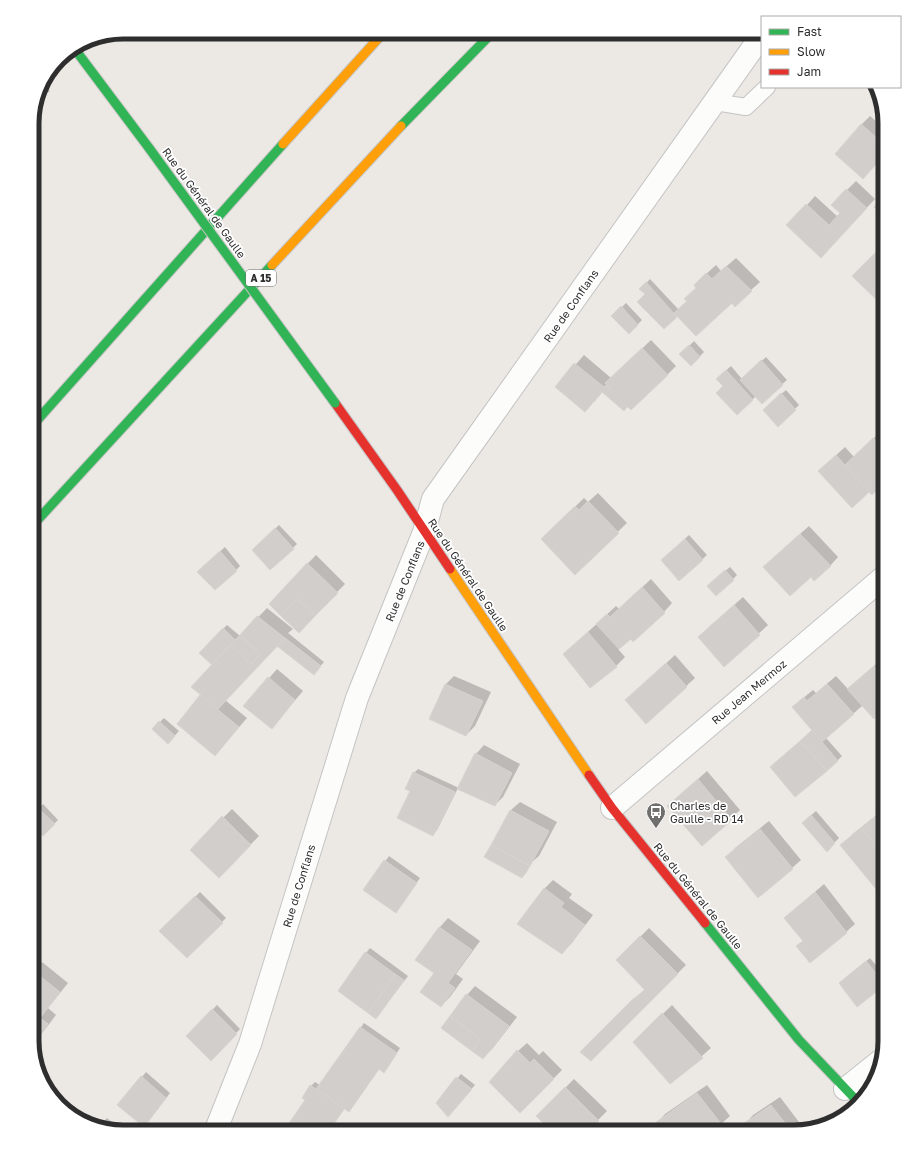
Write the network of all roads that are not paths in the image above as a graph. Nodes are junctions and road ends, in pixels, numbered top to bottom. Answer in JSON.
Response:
{"nodes":[{"id":1,"x":378,"y":39,"type":"edge"},
{"id":2,"x":486,"y":39,"type":"edge"},
{"id":3,"x":759,"y":39,"type":"edge"},
{"id":4,"x":77,"y":52,"type":"edge"},
{"id":5,"x":766,"y":88,"type":"edge"},
{"id":6,"x":715,"y":102,"type":"junction"},
{"id":7,"x":39,"y":418,"type":"edge"},
{"id":8,"x":39,"y":518,"type":"edge"},
{"id":9,"x":424,"y":532,"type":"junction"},
{"id":10,"x":878,"y":582,"type":"edge"},
{"id":11,"x":612,"y":808,"type":"junction"},
{"id":12,"x":874,"y":1069,"type":"edge"},
{"id":13,"x":851,"y":1096,"type":"edge"},
{"id":14,"x":218,"y":1125,"type":"edge"}],
"edges":[{"from":1,"to":7,"type":"main road"},
{"from":2,"to":8,"type":"main road","number":"A 15"},
{"from":3,"to":6,"type":"street","name":"Rue de Conflans"},
{"from":4,"to":9,"type":"main road","name":"Rue du Général de Gaulle","bridge":true},
{"from":5,"to":6,"type":"lane"},
{"from":6,"to":9,"type":"street","name":"Rue de Conflans"},
{"from":9,"to":11,"type":"main road","name":"Rue du Général de Gaulle"},
{"from":9,"to":14,"type":"street","name":"Rue de Conflans"},
{"from":10,"to":11,"type":"street","name":"Rue Jean Mermoz"},
{"from":11,"to":13,"type":"main road","name":"Rue du Général de Gaulle"},
{"from":12,"to":13,"type":"street"}]}
